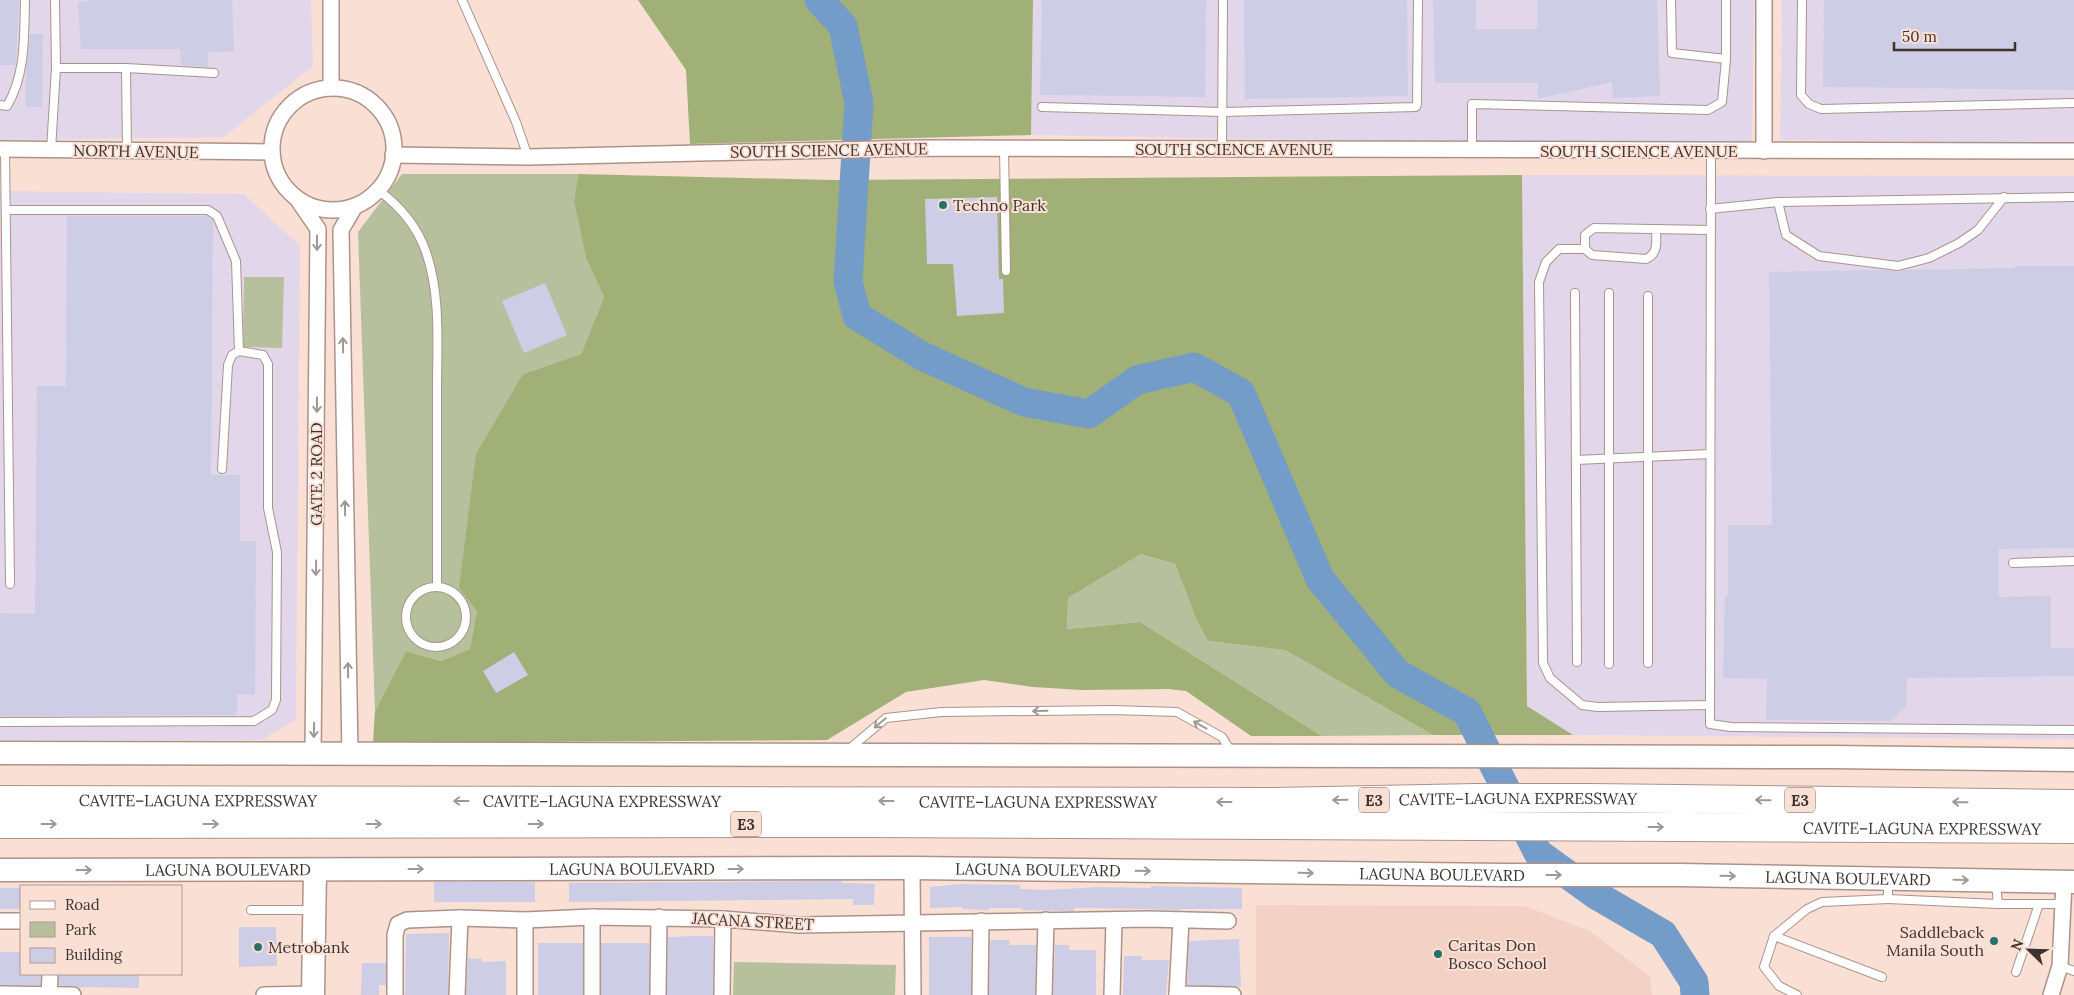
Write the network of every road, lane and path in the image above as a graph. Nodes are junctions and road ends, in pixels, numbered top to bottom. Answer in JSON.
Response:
{"nodes":[{"id":1,"x":25,"y":0,"type":"edge"},
{"id":2,"x":55,"y":0,"type":"edge"},
{"id":3,"x":330,"y":0,"type":"edge"},
{"id":4,"x":462,"y":0,"type":"edge"},
{"id":5,"x":1222,"y":0,"type":"edge"},
{"id":6,"x":1418,"y":0,"type":"edge"},
{"id":7,"x":1671,"y":0,"type":"edge"},
{"id":8,"x":1726,"y":0,"type":"edge"},
{"id":9,"x":1764,"y":0,"type":"edge"},
{"id":10,"x":1802,"y":0,"type":"edge"},
{"id":11,"x":1726,"y":58,"type":"junction"},
{"id":12,"x":56,"y":68,"type":"junction"},
{"id":13,"x":126,"y":68,"type":"junction"},
{"id":14,"x":214,"y":73,"type":"dead end"},
{"id":15,"x":331,"y":88,"type":"junction"},
{"id":16,"x":2074,"y":103,"type":"edge"},
{"id":17,"x":0,"y":105,"type":"edge"},
{"id":18,"x":1042,"y":107,"type":"dead end"},
{"id":19,"x":1223,"y":112,"type":"junction"},
{"id":20,"x":1004,"y":148,"type":"junction"},
{"id":21,"x":3,"y":149,"type":"edge"},
{"id":22,"x":1222,"y":149,"type":"junction"},
{"id":23,"x":51,"y":150,"type":"junction"},
{"id":24,"x":127,"y":150,"type":"junction"},
{"id":25,"x":1472,"y":150,"type":"junction"},
{"id":26,"x":1711,"y":151,"type":"junction"},
{"id":27,"x":1764,"y":151,"type":"junction"},
{"id":28,"x":272,"y":152,"type":"junction"},
{"id":29,"x":2074,"y":152,"type":"edge"},
{"id":30,"x":393,"y":155,"type":"junction"},
{"id":31,"x":528,"y":157,"type":"junction"},
{"id":32,"x":378,"y":190,"type":"junction"},
{"id":33,"x":2074,"y":196,"type":"edge"},
{"id":34,"x":2004,"y":197,"type":"junction"},
{"id":35,"x":298,"y":200,"type":"junction"},
{"id":36,"x":1778,"y":202,"type":"junction"},
{"id":37,"x":355,"y":206,"type":"junction"},
{"id":38,"x":1710,"y":209,"type":"junction"},
{"id":39,"x":6,"y":210,"type":"junction"},
{"id":40,"x":1656,"y":229,"type":"junction"},
{"id":41,"x":1710,"y":230,"type":"junction"},
{"id":42,"x":1585,"y":249,"type":"junction"},
{"id":43,"x":1006,"y":271,"type":"dead end"},
{"id":44,"x":1575,"y":292,"type":"dead end"},
{"id":45,"x":1609,"y":293,"type":"dead end"},
{"id":46,"x":1648,"y":296,"type":"dead end"},
{"id":47,"x":239,"y":351,"type":"junction"},
{"id":48,"x":1710,"y":454,"type":"junction"},
{"id":49,"x":1648,"y":456,"type":"junction"},
{"id":50,"x":1609,"y":458,"type":"junction"},
{"id":51,"x":1576,"y":460,"type":"junction"},
{"id":52,"x":222,"y":469,"type":"dead end"},
{"id":53,"x":2074,"y":561,"type":"edge"},
{"id":54,"x":2013,"y":563,"type":"dead end"},
{"id":55,"x":10,"y":584,"type":"dead end"},
{"id":56,"x":437,"y":586,"type":"junction"},
{"id":57,"x":1577,"y":662,"type":"dead end"},
{"id":58,"x":1648,"y":663,"type":"dead end"},
{"id":59,"x":1609,"y":664,"type":"dead end"},
{"id":60,"x":1710,"y":704,"type":"junction"},
{"id":61,"x":0,"y":722,"type":"edge"},
{"id":62,"x":2074,"y":730,"type":"edge"},
{"id":63,"x":0,"y":753,"type":"edge"},
{"id":64,"x":313,"y":754,"type":"junction"},
{"id":65,"x":350,"y":754,"type":"junction"},
{"id":66,"x":840,"y":756,"type":"junction"},
{"id":67,"x":1234,"y":757,"type":"junction"},
{"id":68,"x":2074,"y":760,"type":"edge"},
{"id":69,"x":2074,"y":793,"type":"edge"},
{"id":70,"x":0,"y":800,"type":"edge"},
{"id":71,"x":2074,"y":804,"type":"edge"},
{"id":72,"x":632,"y":812,"type":"junction"},
{"id":73,"x":2008,"y":816,"type":"junction"},
{"id":74,"x":0,"y":824,"type":"edge"},
{"id":75,"x":2074,"y":828,"type":"edge"},
{"id":76,"x":2074,"y":837,"type":"edge"},
{"id":77,"x":912,"y":868,"type":"junction"},
{"id":78,"x":0,"y":870,"type":"edge"},
{"id":79,"x":315,"y":870,"type":"junction"},
{"id":80,"x":1995,"y":881,"type":"junction"},
{"id":81,"x":2069,"y":882,"type":"edge"},
{"id":82,"x":1888,"y":889,"type":"junction"},
{"id":83,"x":1998,"y":904,"type":"junction"},
{"id":84,"x":2038,"y":904,"type":"junction"},
{"id":85,"x":2062,"y":904,"type":"junction"},
{"id":86,"x":251,"y":910,"type":"dead end"},
{"id":87,"x":314,"y":910,"type":"junction"},
{"id":88,"x":592,"y":917,"type":"junction"},
{"id":89,"x":658,"y":917,"type":"junction"},
{"id":90,"x":460,"y":918,"type":"junction"},
{"id":91,"x":723,"y":919,"type":"junction"},
{"id":92,"x":525,"y":920,"type":"junction"},
{"id":93,"x":1046,"y":920,"type":"junction"},
{"id":94,"x":1114,"y":920,"type":"junction"},
{"id":95,"x":1181,"y":920,"type":"junction"},
{"id":96,"x":0,"y":921,"type":"edge"},
{"id":97,"x":20,"y":921,"type":"edge"},
{"id":98,"x":981,"y":921,"type":"junction"},
{"id":99,"x":1228,"y":921,"type":"dead end"},
{"id":100,"x":913,"y":922,"type":"junction"},
{"id":101,"x":1774,"y":936,"type":"junction"},
{"id":102,"x":2067,"y":968,"type":"edge"},
{"id":103,"x":2016,"y":972,"type":"dead end"},
{"id":104,"x":50,"y":975,"type":"edge"},
{"id":105,"x":1882,"y":976,"type":"dead end"},
{"id":106,"x":0,"y":994,"type":"edge"},
{"id":107,"x":49,"y":994,"type":"edge"},
{"id":108,"x":1233,"y":994,"type":"edge"},
{"id":109,"x":73,"y":995,"type":"edge"},
{"id":110,"x":264,"y":995,"type":"edge"},
{"id":111,"x":313,"y":995,"type":"edge"},
{"id":112,"x":395,"y":995,"type":"edge"},
{"id":113,"x":457,"y":995,"type":"edge"},
{"id":114,"x":525,"y":995,"type":"edge"},
{"id":115,"x":592,"y":995,"type":"edge"},
{"id":116,"x":658,"y":995,"type":"edge"},
{"id":117,"x":722,"y":995,"type":"edge"},
{"id":118,"x":913,"y":995,"type":"edge"},
{"id":119,"x":980,"y":995,"type":"edge"},
{"id":120,"x":1044,"y":995,"type":"edge"},
{"id":121,"x":1112,"y":995,"type":"edge"},
{"id":122,"x":1177,"y":995,"type":"edge"},
{"id":123,"x":1797,"y":995,"type":"edge"},
{"id":124,"x":2050,"y":995,"type":"edge"}],
"edges":[{"from":1,"to":17,"type":"lane"},
{"from":2,"to":12,"type":"lane"},
{"from":3,"to":15,"type":"street"},
{"from":4,"to":31,"type":"lane"},
{"from":5,"to":19,"type":"lane"},
{"from":6,"to":19,"type":"lane"},
{"from":7,"to":11,"type":"lane"},
{"from":8,"to":11,"type":"lane"},
{"from":9,"to":27,"type":"street"},
{"from":10,"to":16,"type":"lane"},
{"from":11,"to":25,"type":"lane"},
{"from":12,"to":13,"type":"lane"},
{"from":12,"to":23,"type":"lane"},
{"from":13,"to":14,"type":"lane"},
{"from":13,"to":24,"type":"lane"},
{"from":15,"to":28,"type":"street"},
{"from":15,"to":30,"type":"street"},
{"from":18,"to":19,"type":"lane"},
{"from":19,"to":22,"type":"lane"},
{"from":20,"to":22,"type":"street","name":"SOUTH SCIENCE AVENUE"},
{"from":20,"to":31,"type":"street","name":"SOUTH SCIENCE AVENUE"},
{"from":20,"to":43,"type":"lane"},
{"from":21,"to":23,"type":"street","name":"NORTH AVENUE"},
{"from":21,"to":39,"type":"lane"},
{"from":22,"to":25,"type":"street","name":"SOUTH SCIENCE AVENUE"},
{"from":23,"to":24,"type":"street","name":"NORTH AVENUE"},
{"from":24,"to":28,"type":"street","name":"NORTH AVENUE"},
{"from":25,"to":26,"type":"street","name":"SOUTH SCIENCE AVENUE"},
{"from":26,"to":27,"type":"street","name":"SOUTH SCIENCE AVENUE"},
{"from":26,"to":38,"type":"lane"},
{"from":27,"to":29,"type":"street","name":"SOUTH SCIENCE AVENUE"},
{"from":28,"to":35,"type":"street"},
{"from":30,"to":31,"type":"street","name":"SOUTH SCIENCE AVENUE"},
{"from":30,"to":32,"type":"street"},
{"from":32,"to":37,"type":"street"},
{"from":32,"to":56,"type":"lane"},
{"from":33,"to":34,"type":"lane"},
{"from":34,"to":36,"type":"lane"},
{"from":34,"to":36,"type":"lane"},
{"from":35,"to":37,"type":"street"},
{"from":35,"to":64,"type":"street","name":"GATE 2 ROAD","one_way":true},
{"from":36,"to":38,"type":"lane"},
{"from":65,"to":37,"type":"street","name":"GATE 2 ROAD","one_way":true},
{"from":38,"to":41,"type":"lane"},
{"from":39,"to":47,"type":"lane"},
{"from":39,"to":55,"type":"lane"},
{"from":40,"to":41,"type":"lane"},
{"from":40,"to":42,"type":"lane"},
{"from":40,"to":42,"type":"lane"},
{"from":41,"to":48,"type":"lane"},
{"from":42,"to":60,"type":"lane"},
{"from":44,"to":51,"type":"lane"},
{"from":45,"to":50,"type":"lane"},
{"from":46,"to":49,"type":"lane"},
{"from":47,"to":52,"type":"lane"},
{"from":47,"to":61,"type":"lane"},
{"from":48,"to":49,"type":"lane"},
{"from":48,"to":60,"type":"lane"},
{"from":49,"to":50,"type":"lane"},
{"from":49,"to":58,"type":"lane"},
{"from":50,"to":51,"type":"lane"},
{"from":50,"to":59,"type":"lane"},
{"from":51,"to":57,"type":"lane"},
{"from":53,"to":54,"type":"lane"},
{"from":56,"to":56,"type":"lane"},
{"from":60,"to":62,"type":"lane"},
{"from":63,"to":64,"type":"main road"},
{"from":64,"to":65,"type":"main road"},
{"from":65,"to":66,"type":"main road"},
{"from":66,"to":67,"type":"main road"},
{"from":67,"to":66,"type":"lane","one_way":true},
{"from":67,"to":68,"type":"main road"},
{"from":69,"to":73,"type":"highway"},
{"from":72,"to":70,"type":"highway","name":"CAVITE–LAGUNA EXPRESSWAY","number":"E3","one_way":true},
{"from":71,"to":73,"type":"highway","name":"CAVITE–LAGUNA EXPRESSWAY","number":"E3"},
{"from":72,"to":73,"type":"highway","name":"CAVITE–LAGUNA EXPRESSWAY","number":"E3","one_way":true},
{"from":73,"to":72,"type":"highway","name":"CAVITE–LAGUNA EXPRESSWAY","number":"E3","one_way":true},
{"from":74,"to":72,"type":"highway","name":"CAVITE–LAGUNA EXPRESSWAY","number":"E3","one_way":true},
{"from":73,"to":75,"type":"highway","name":"CAVITE–LAGUNA EXPRESSWAY","number":"E3"},
{"from":73,"to":76,"type":"highway"},
{"from":79,"to":77,"type":"main road","name":"LAGUNA BOULEVARD","one_way":true},
{"from":77,"to":82,"type":"main road","name":"LAGUNA BOULEVARD","one_way":true},
{"from":77,"to":100,"type":"street"},
{"from":78,"to":79,"type":"main road","name":"LAGUNA BOULEVARD","one_way":true},
{"from":79,"to":87,"type":"main road"},
{"from":80,"to":81,"type":"main road","name":"LAGUNA BOULEVARD"},
{"from":82,"to":80,"type":"main road","name":"LAGUNA BOULEVARD","one_way":true},
{"from":80,"to":83,"type":"lane"},
{"from":81,"to":85,"type":"street"},
{"from":82,"to":83,"type":"lane"},
{"from":82,"to":101,"type":"lane"},
{"from":83,"to":84,"type":"lane"},
{"from":84,"to":85,"type":"lane"},
{"from":84,"to":103,"type":"lane"},
{"from":85,"to":102,"type":"street"},
{"from":86,"to":87,"type":"lane"},
{"from":87,"to":111,"type":"main road"},
{"from":88,"to":89,"type":"street","name":"JACANA STREET"},
{"from":88,"to":92,"type":"street","name":"JACANA STREET"},
{"from":88,"to":115,"type":"street"},
{"from":89,"to":91,"type":"street","name":"JACANA STREET"},
{"from":89,"to":116,"type":"street"},
{"from":90,"to":92,"type":"street","name":"JACANA STREET"},
{"from":90,"to":112,"type":"street","name":"JACANA STREET"},
{"from":90,"to":113,"type":"street"},
{"from":91,"to":100,"type":"street","name":"JACANA STREET"},
{"from":91,"to":117,"type":"street"},
{"from":92,"to":114,"type":"street"},
{"from":93,"to":94,"type":"street","name":"JACANA STREET"},
{"from":93,"to":98,"type":"street","name":"JACANA STREET"},
{"from":93,"to":120,"type":"street"},
{"from":94,"to":95,"type":"street","name":"JACANA STREET"},
{"from":94,"to":121,"type":"street"},
{"from":95,"to":99,"type":"street","name":"JACANA STREET"},
{"from":95,"to":122,"type":"street"},
{"from":96,"to":97,"type":"street"},
{"from":98,"to":100,"type":"street","name":"JACANA STREET"},
{"from":98,"to":119,"type":"street"},
{"from":100,"to":118,"type":"street"},
{"from":101,"to":105,"type":"lane"},
{"from":101,"to":123,"type":"lane"},
{"from":102,"to":124,"type":"street"},
{"from":104,"to":107,"type":"street"},
{"from":106,"to":107,"type":"street"},
{"from":107,"to":109,"type":"street"},
{"from":108,"to":122,"type":"street"},
{"from":110,"to":111,"type":"street"}]}
